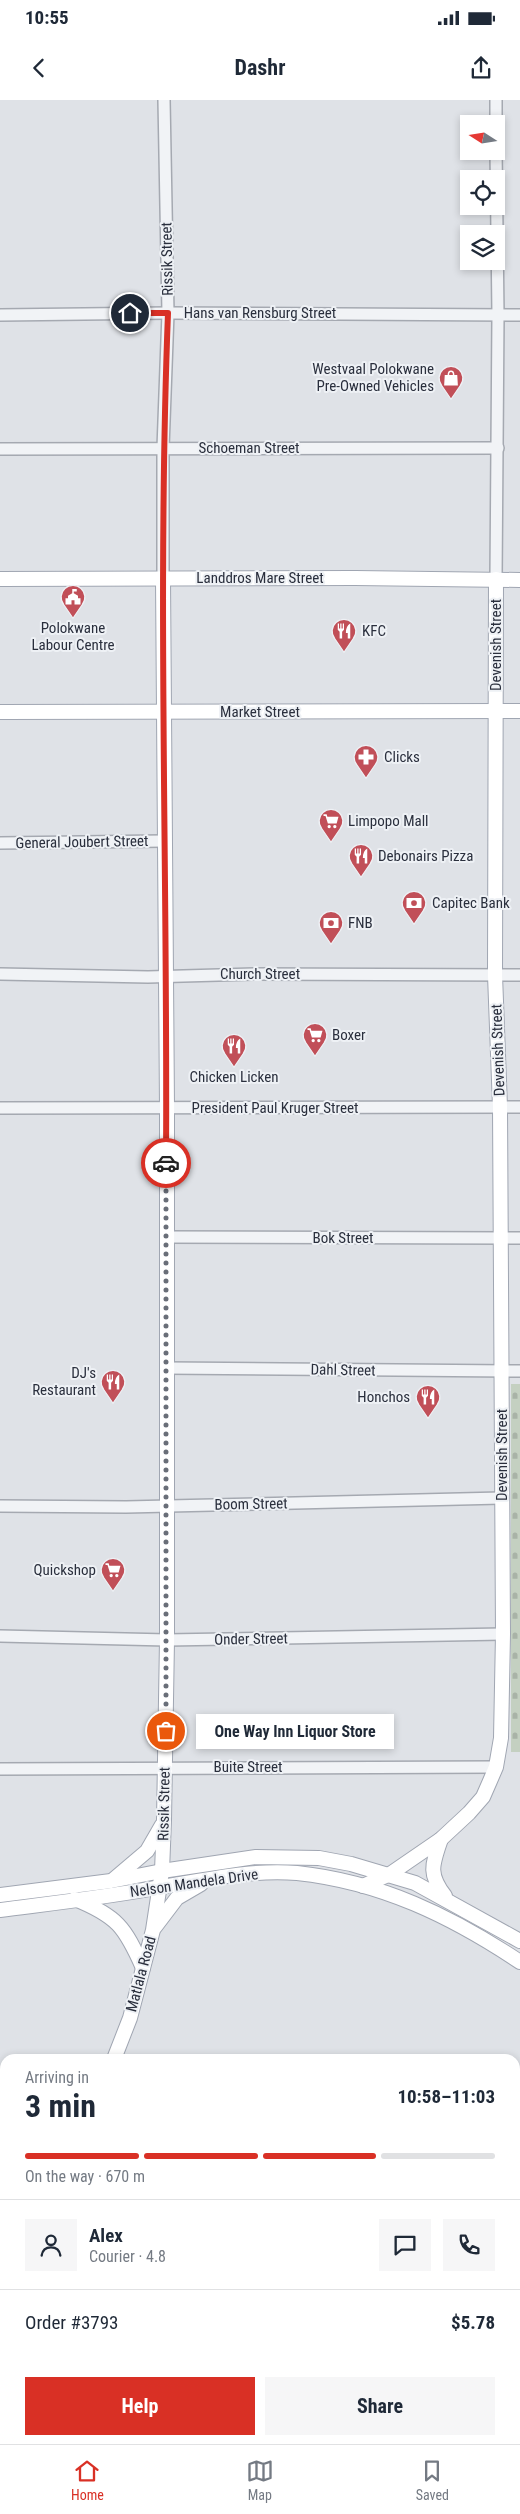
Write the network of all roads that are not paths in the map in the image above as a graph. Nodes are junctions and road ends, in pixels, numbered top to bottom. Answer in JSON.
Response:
{"nodes":[{"id":1,"x":164,"y":100,"type":"edge"},
{"id":2,"x":496,"y":100,"type":"edge"},
{"id":3,"x":496,"y":115,"type":"edge"},
{"id":4,"x":496,"y":160,"type":"edge"},
{"id":5,"x":168,"y":313,"type":"junction"},
{"id":6,"x":0,"y":315,"type":"edge"},
{"id":7,"x":498,"y":315,"type":"junction"},
{"id":8,"x":520,"y":315,"type":"edge"},
{"id":9,"x":163,"y":448,"type":"junction"},
{"id":10,"x":498,"y":448,"type":"junction"},
{"id":11,"x":0,"y":449,"type":"edge"},
{"id":12,"x":0,"y":579,"type":"edge"},
{"id":13,"x":163,"y":579,"type":"junction"},
{"id":14,"x":496,"y":580,"type":"junction"},
{"id":15,"x":520,"y":580,"type":"edge"},
{"id":16,"x":495,"y":711,"type":"junction"},
{"id":17,"x":520,"y":711,"type":"edge"},
{"id":18,"x":0,"y":712,"type":"edge"},
{"id":19,"x":164,"y":712,"type":"junction"},
{"id":20,"x":164,"y":841,"type":"junction"},
{"id":21,"x":0,"y":843,"type":"edge"},
{"id":22,"x":0,"y":974,"type":"edge"},
{"id":23,"x":495,"y":975,"type":"junction"},
{"id":24,"x":520,"y":975,"type":"edge"},
{"id":25,"x":166,"y":976,"type":"junction"},
{"id":26,"x":500,"y":1107,"type":"junction"},
{"id":27,"x":520,"y":1107,"type":"edge"},
{"id":28,"x":0,"y":1108,"type":"edge"},
{"id":29,"x":167,"y":1108,"type":"junction"},
{"id":30,"x":166,"y":1237,"type":"junction"},
{"id":31,"x":500,"y":1238,"type":"junction"},
{"id":32,"x":520,"y":1238,"type":"edge"},
{"id":33,"x":166,"y":1368,"type":"junction"},
{"id":34,"x":520,"y":1370,"type":"edge"},
{"id":35,"x":502,"y":1371,"type":"junction"},
{"id":36,"x":501,"y":1498,"type":"junction"},
{"id":37,"x":0,"y":1506,"type":"edge"},
{"id":38,"x":166,"y":1506,"type":"junction"},
{"id":39,"x":503,"y":1634,"type":"junction"},
{"id":40,"x":0,"y":1636,"type":"edge"},
{"id":41,"x":167,"y":1640,"type":"junction"},
{"id":42,"x":165,"y":1767,"type":"junction"},
{"id":43,"x":496,"y":1767,"type":"junction"},
{"id":44,"x":0,"y":1768,"type":"edge"},
{"id":45,"x":164,"y":1820,"type":"junction"},
{"id":46,"x":440,"y":1839,"type":"junction"},
{"id":47,"x":162,"y":1871,"type":"junction"},
{"id":48,"x":390,"y":1874,"type":"junction"},
{"id":49,"x":212,"y":1878,"type":"junction"},
{"id":50,"x":111,"y":1881,"type":"junction"},
{"id":51,"x":364,"y":1886,"type":"junction"},
{"id":52,"x":160,"y":1888,"type":"junction"},
{"id":53,"x":0,"y":1895,"type":"edge"},
{"id":54,"x":446,"y":1898,"type":"junction"},
{"id":55,"x":74,"y":1899,"type":"junction"},
{"id":56,"x":0,"y":1910,"type":"edge"},
{"id":57,"x":153,"y":1930,"type":"junction"},
{"id":58,"x":520,"y":1941,"type":"edge"},
{"id":59,"x":520,"y":1962,"type":"edge"},
{"id":60,"x":143,"y":1970,"type":"junction"},
{"id":61,"x":116,"y":2054,"type":"edge"}],
"edges":[{"from":1,"to":5,"type":"street","name":"Rissik Street"},
{"from":2,"to":3,"type":"street"},
{"from":4,"to":7,"type":"street","name":"Devenish Street"},
{"from":5,"to":6,"type":"street","name":"Hans van Rensburg Street"},
{"from":5,"to":7,"type":"street","name":"Hans van Rensburg Street"},
{"from":5,"to":9,"type":"street","name":"Rissik Street"},
{"from":7,"to":8,"type":"street","name":"Hans van Rensburg Street"},
{"from":7,"to":10,"type":"street","name":"Devenish Street"},
{"from":9,"to":10,"type":"street","name":"Schoeman Street"},
{"from":9,"to":11,"type":"street","name":"Schoeman Street"},
{"from":9,"to":13,"type":"street","name":"Rissik Street"},
{"from":10,"to":14,"type":"street","name":"Devenish Street"},
{"from":12,"to":13,"type":"main road","name":"Landdros Mare Street"},
{"from":13,"to":14,"type":"main road","name":"Landdros Mare Street"},
{"from":13,"to":19,"type":"main road","name":"Rissik Street"},
{"from":14,"to":15,"type":"main road","name":"Landdros Mare Street"},
{"from":14,"to":16,"type":"main road","name":"Devenish Street"},
{"from":16,"to":17,"type":"main road","name":"Market Street"},
{"from":16,"to":19,"type":"main road","name":"Market Street"},
{"from":16,"to":23,"type":"main road","name":"Devenish Street"},
{"from":18,"to":19,"type":"main road","name":"Market Street"},
{"from":19,"to":20,"type":"main road","name":"Rissik Street"},
{"from":20,"to":21,"type":"street","name":"General Joubert Street"},
{"from":20,"to":25,"type":"main road","name":"Rissik Street"},
{"from":22,"to":25,"type":"street","name":"Church Street"},
{"from":23,"to":24,"type":"street","name":"Church Street"},
{"from":23,"to":25,"type":"street","name":"Church Street"},
{"from":23,"to":26,"type":"main road","name":"Devenish Street"},
{"from":25,"to":29,"type":"main road","name":"Rissik Street"},
{"from":26,"to":27,"type":"street","name":"President Paul Kruger Street"},
{"from":26,"to":29,"type":"street","name":"President Paul Kruger Street"},
{"from":26,"to":31,"type":"main road","name":"Devenish Street"},
{"from":28,"to":29,"type":"street","name":"President Paul Kruger Street"},
{"from":29,"to":30,"type":"main road","name":"Rissik Street"},
{"from":30,"to":31,"type":"street","name":"Bok Street"},
{"from":30,"to":33,"type":"main road","name":"Rissik Street"},
{"from":31,"to":32,"type":"street","name":"Bok Street"},
{"from":31,"to":35,"type":"main road","name":"Devenish Street"},
{"from":33,"to":35,"type":"street","name":"Dahl Street"},
{"from":33,"to":38,"type":"main road","name":"Rissik Street"},
{"from":34,"to":35,"type":"street","name":"Dahl Street"},
{"from":35,"to":36,"type":"main road","name":"Devenish Street"},
{"from":36,"to":38,"type":"street","name":"Boom Street"},
{"from":36,"to":39,"type":"main road","name":"Devenish Street"},
{"from":37,"to":38,"type":"street","name":"Boom Street"},
{"from":38,"to":41,"type":"main road","name":"Rissik Street"},
{"from":39,"to":41,"type":"street","name":"Onder Street"},
{"from":39,"to":43,"type":"main road","name":"Devenish Street"},
{"from":40,"to":41,"type":"street","name":"Onder Street"},
{"from":41,"to":42,"type":"main road","name":"Rissik Street"},
{"from":42,"to":43,"type":"street","name":"Buite Street"},
{"from":42,"to":44,"type":"street","name":"Buite Street"},
{"from":42,"to":45,"type":"main road","name":"Rissik Street"},
{"from":43,"to":46,"type":"main road","name":"Devenish Street"},
{"from":45,"to":47,"type":"main road","name":"Rissik Street"},
{"from":45,"to":50,"type":"main road"},
{"from":46,"to":48,"type":"main road","name":"Devenish Street"},
{"from":46,"to":54,"type":"main road"},
{"from":47,"to":48,"type":"main road","name":"Nelson Mandela Drive"},
{"from":47,"to":50,"type":"main road","name":"Nelson Mandela Drive"},
{"from":47,"to":52,"type":"main road","name":"Rissik Street"},
{"from":48,"to":51,"type":"main road","name":"Devenish Street"},
{"from":48,"to":54,"type":"main road","name":"Nelson Mandela Drive"},
{"from":49,"to":51,"type":"main road","name":"Nelson Mandela Drive"},
{"from":49,"to":52,"type":"main road","name":"Nelson Mandela Drive"},
{"from":49,"to":57,"type":"main road"},
{"from":50,"to":53,"type":"main road","name":"Nelson Mandela Drive"},
{"from":51,"to":59,"type":"main road","name":"Nelson Mandela Drive"},
{"from":52,"to":55,"type":"main road","name":"Nelson Mandela Drive"},
{"from":52,"to":57,"type":"main road","name":"Matlala Road"},
{"from":54,"to":58,"type":"main road","name":"Nelson Mandela Drive"},
{"from":55,"to":56,"type":"main road","name":"Nelson Mandela Drive"},
{"from":55,"to":60,"type":"main road"},
{"from":57,"to":60,"type":"main road","name":"Matlala Road"},
{"from":60,"to":61,"type":"main road","name":"Matlala Road"}]}
